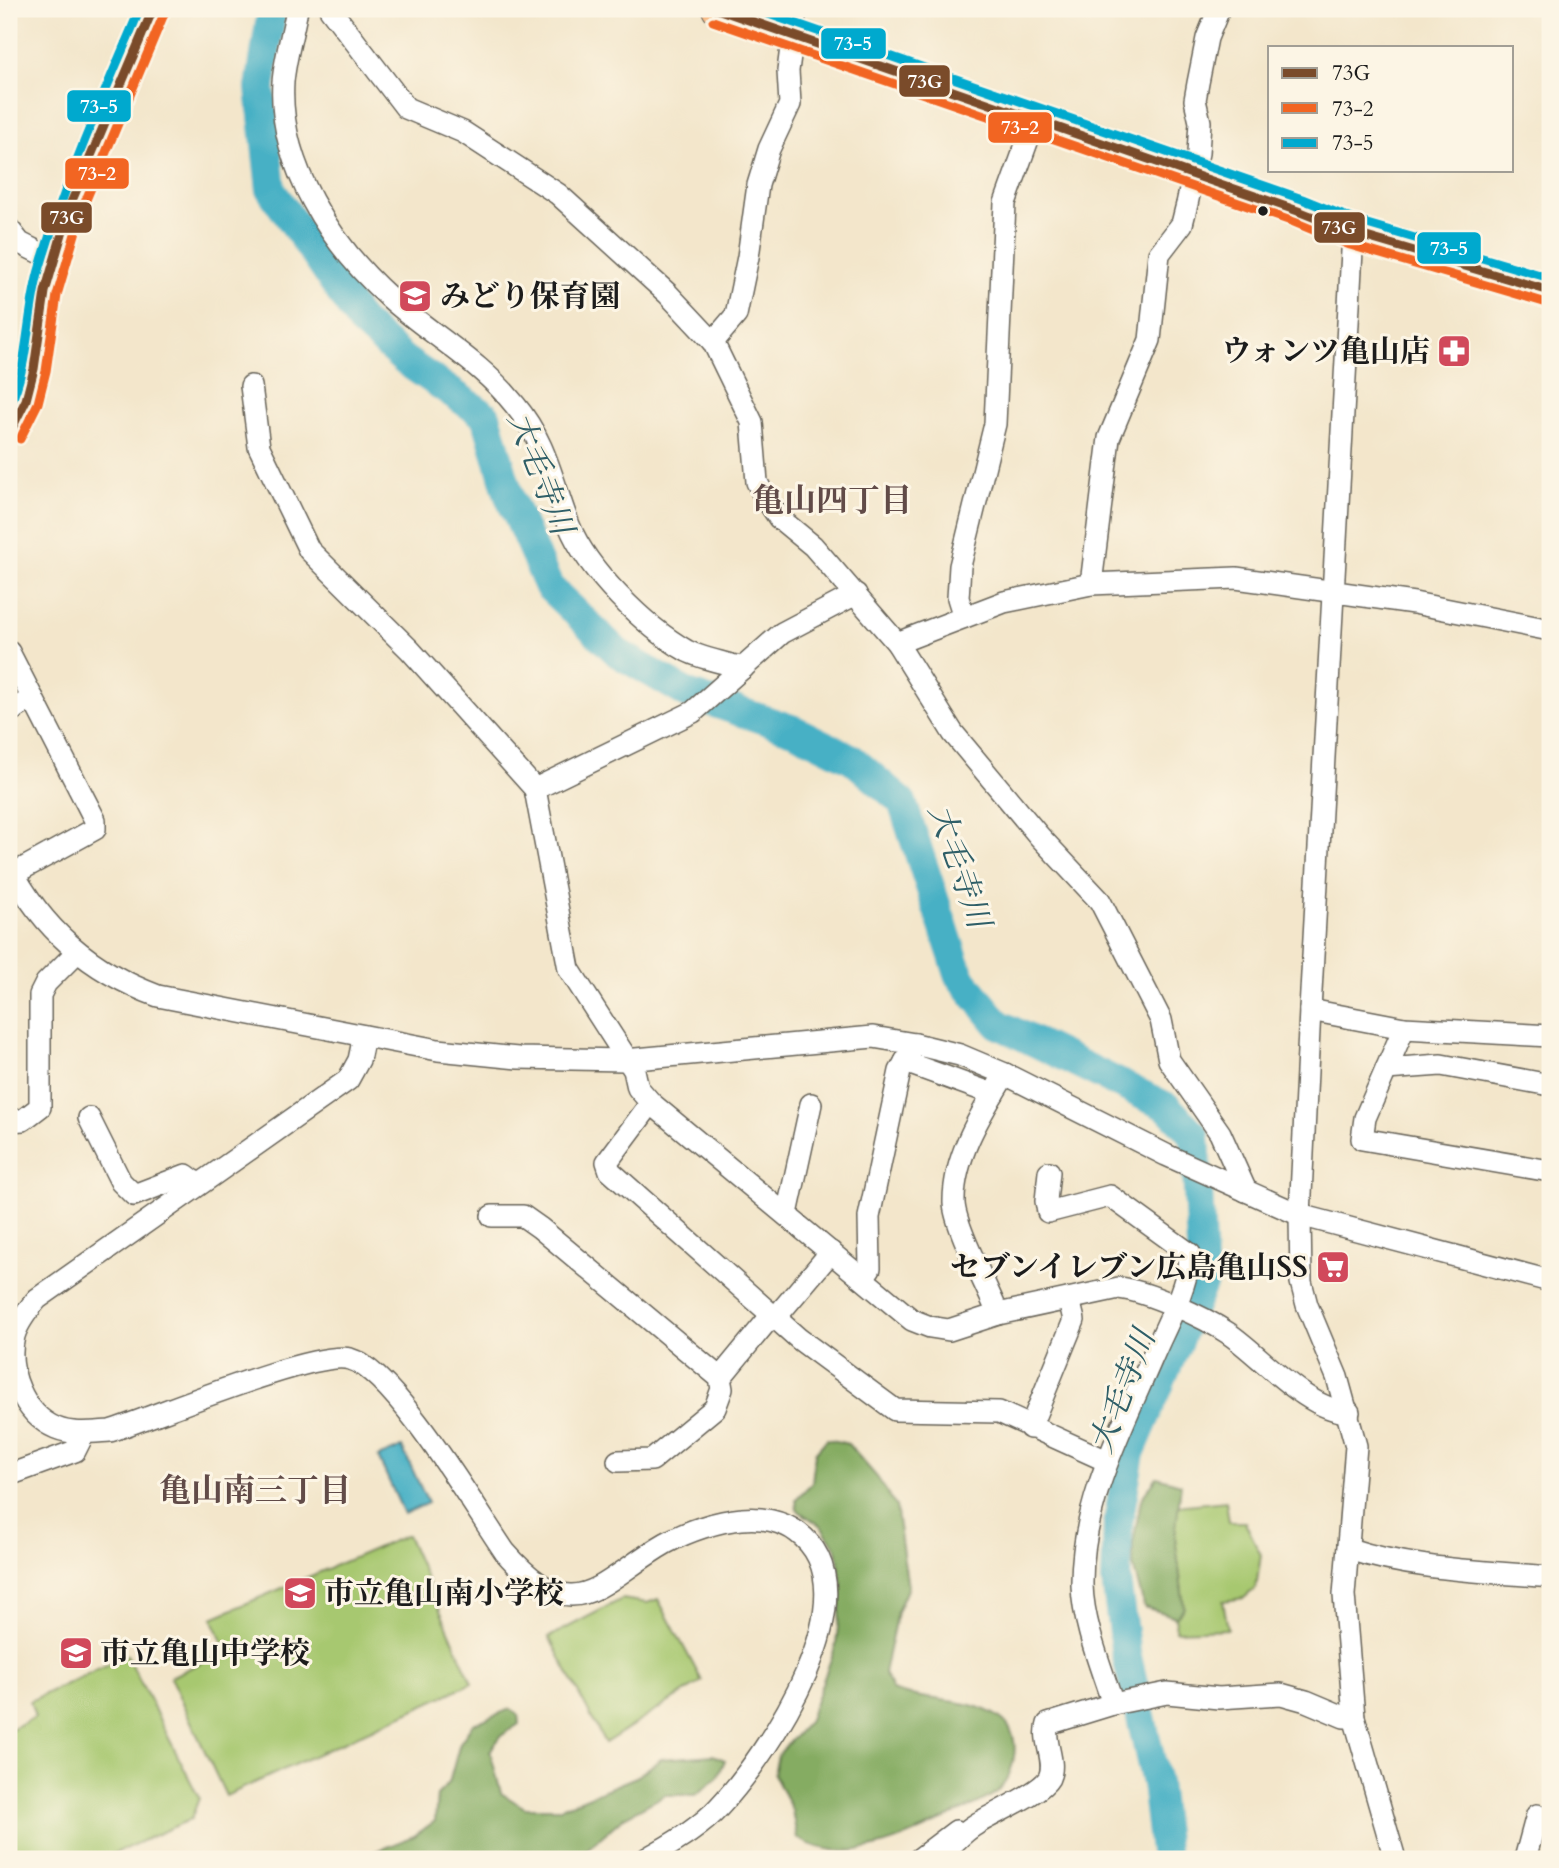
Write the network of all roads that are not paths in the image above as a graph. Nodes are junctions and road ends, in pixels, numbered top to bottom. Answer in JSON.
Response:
{"nodes":[{"id":1,"x":153,"y":9,"type":"edge"},
{"id":2,"x":297,"y":9,"type":"edge"},
{"id":3,"x":330,"y":9,"type":"edge"},
{"id":4,"x":717,"y":9,"type":"edge"},
{"id":5,"x":1219,"y":9,"type":"edge"},
{"id":6,"x":795,"y":22,"type":"edge"},
{"id":7,"x":1035,"y":120,"type":"junction"},
{"id":8,"x":1193,"y":176,"type":"junction"},
{"id":9,"x":9,"y":229,"type":"edge"},
{"id":10,"x":1353,"y":233,"type":"junction"},
{"id":11,"x":52,"y":260,"type":"junction"},
{"id":12,"x":1550,"y":291,"type":"edge"},
{"id":13,"x":713,"y":342,"type":"junction"},
{"id":14,"x":251,"y":386,"type":"dead end"},
{"id":15,"x":9,"y":434,"type":"edge"},
{"id":16,"x":1091,"y":584,"type":"junction"},
{"id":17,"x":1332,"y":591,"type":"junction"},
{"id":18,"x":856,"y":594,"type":"junction"},
{"id":19,"x":964,"y":617,"type":"junction"},
{"id":20,"x":1550,"y":630,"type":"edge"},
{"id":21,"x":897,"y":643,"type":"junction"},
{"id":22,"x":9,"y":652,"type":"edge"},
{"id":23,"x":739,"y":671,"type":"junction"},
{"id":24,"x":33,"y":698,"type":"junction"},
{"id":25,"x":9,"y":712,"type":"edge"},
{"id":26,"x":536,"y":789,"type":"junction"},
{"id":27,"x":13,"y":878,"type":"edge"},
{"id":28,"x":76,"y":953,"type":"junction"},
{"id":29,"x":1310,"y":1010,"type":"junction"},
{"id":30,"x":1404,"y":1028,"type":"junction"},
{"id":31,"x":364,"y":1036,"type":"junction"},
{"id":32,"x":1550,"y":1036,"type":"edge"},
{"id":33,"x":910,"y":1053,"type":"junction"},
{"id":34,"x":625,"y":1060,"type":"junction"},
{"id":35,"x":1386,"y":1069,"type":"junction"},
{"id":36,"x":1005,"y":1074,"type":"junction"},
{"id":37,"x":1550,"y":1085,"type":"edge"},
{"id":38,"x":993,"y":1094,"type":"junction"},
{"id":39,"x":651,"y":1103,"type":"junction"},
{"id":40,"x":811,"y":1104,"type":"dead end"},
{"id":41,"x":89,"y":1118,"type":"dead end"},
{"id":42,"x":9,"y":1121,"type":"edge"},
{"id":43,"x":1550,"y":1171,"type":"edge"},
{"id":44,"x":1049,"y":1172,"type":"dead end"},
{"id":45,"x":198,"y":1184,"type":"junction"},
{"id":46,"x":1240,"y":1189,"type":"junction"},
{"id":47,"x":787,"y":1214,"type":"junction"},
{"id":48,"x":1300,"y":1215,"type":"junction"},
{"id":49,"x":492,"y":1216,"type":"dead end"},
{"id":50,"x":831,"y":1252,"type":"junction"},
{"id":51,"x":863,"y":1278,"type":"junction"},
{"id":52,"x":1550,"y":1281,"type":"edge"},
{"id":53,"x":1069,"y":1298,"type":"junction"},
{"id":54,"x":1179,"y":1310,"type":"junction"},
{"id":55,"x":998,"y":1314,"type":"junction"},
{"id":56,"x":776,"y":1317,"type":"junction"},
{"id":57,"x":11,"y":1336,"type":"edge"},
{"id":58,"x":720,"y":1378,"type":"junction"},
{"id":59,"x":13,"y":1384,"type":"edge"},
{"id":60,"x":1349,"y":1412,"type":"junction"},
{"id":61,"x":1030,"y":1428,"type":"junction"},
{"id":62,"x":84,"y":1433,"type":"junction"},
{"id":63,"x":618,"y":1461,"type":"dead end"},
{"id":64,"x":1107,"y":1461,"type":"junction"},
{"id":65,"x":9,"y":1475,"type":"edge"},
{"id":66,"x":1349,"y":1549,"type":"junction"},
{"id":67,"x":1550,"y":1577,"type":"edge"},
{"id":68,"x":1116,"y":1703,"type":"junction"},
{"id":69,"x":1354,"y":1717,"type":"junction"},
{"id":70,"x":1537,"y":1815,"type":"dead end"},
{"id":71,"x":972,"y":1827,"type":"junction"},
{"id":72,"x":646,"y":1859,"type":"edge"},
{"id":73,"x":919,"y":1859,"type":"edge"},
{"id":74,"x":951,"y":1859,"type":"edge"},
{"id":75,"x":1395,"y":1859,"type":"edge"},
{"id":76,"x":1525,"y":1859,"type":"edge"}],
"edges":[{"from":1,"to":11,"type":"street"},
{"from":2,"to":23,"type":"street"},
{"from":3,"to":13,"type":"street"},
{"from":4,"to":6,"type":"highway"},
{"from":5,"to":8,"type":"street"},
{"from":6,"to":7,"type":"highway"},
{"from":6,"to":13,"type":"street"},
{"from":7,"to":8,"type":"highway"},
{"from":7,"to":19,"type":"street"},
{"from":8,"to":10,"type":"highway"},
{"from":8,"to":16,"type":"street"},
{"from":9,"to":11,"type":"street"},
{"from":10,"to":12,"type":"highway"},
{"from":10,"to":17,"type":"street"},
{"from":11,"to":15,"type":"street"},
{"from":13,"to":18,"type":"street"},
{"from":14,"to":26,"type":"street"},
{"from":16,"to":17,"type":"street"},
{"from":16,"to":19,"type":"street"},
{"from":17,"to":20,"type":"street"},
{"from":17,"to":29,"type":"street"},
{"from":18,"to":21,"type":"street"},
{"from":18,"to":23,"type":"street"},
{"from":19,"to":21,"type":"street"},
{"from":21,"to":46,"type":"street"},
{"from":22,"to":24,"type":"street"},
{"from":23,"to":26,"type":"street"},
{"from":24,"to":25,"type":"street"},
{"from":24,"to":27,"type":"street"},
{"from":26,"to":34,"type":"street"},
{"from":27,"to":28,"type":"street"},
{"from":28,"to":31,"type":"street"},
{"from":28,"to":42,"type":"street"},
{"from":29,"to":30,"type":"street"},
{"from":29,"to":48,"type":"street"},
{"from":30,"to":32,"type":"street"},
{"from":30,"to":35,"type":"street"},
{"from":31,"to":34,"type":"street"},
{"from":31,"to":45,"type":"street"},
{"from":33,"to":34,"type":"street"},
{"from":33,"to":36,"type":"street"},
{"from":33,"to":38,"type":"street"},
{"from":33,"to":51,"type":"street"},
{"from":34,"to":39,"type":"street"},
{"from":35,"to":37,"type":"street"},
{"from":35,"to":43,"type":"street"},
{"from":36,"to":38,"type":"street"},
{"from":36,"to":46,"type":"street"},
{"from":38,"to":55,"type":"street"},
{"from":39,"to":47,"type":"street"},
{"from":39,"to":56,"type":"street"},
{"from":40,"to":47,"type":"street"},
{"from":41,"to":45,"type":"street"},
{"from":44,"to":54,"type":"street"},
{"from":45,"to":57,"type":"street"},
{"from":46,"to":48,"type":"street"},
{"from":47,"to":50,"type":"street"},
{"from":48,"to":52,"type":"street"},
{"from":48,"to":60,"type":"street"},
{"from":49,"to":58,"type":"street"},
{"from":50,"to":51,"type":"street"},
{"from":50,"to":56,"type":"street"},
{"from":51,"to":55,"type":"street"},
{"from":53,"to":54,"type":"street"},
{"from":53,"to":55,"type":"street"},
{"from":53,"to":61,"type":"street"},
{"from":54,"to":60,"type":"street"},
{"from":54,"to":64,"type":"street"},
{"from":56,"to":58,"type":"street"},
{"from":56,"to":61,"type":"street"},
{"from":57,"to":59,"type":"street"},
{"from":58,"to":63,"type":"street"},
{"from":59,"to":62,"type":"street"},
{"from":60,"to":66,"type":"street"},
{"from":61,"to":64,"type":"street"},
{"from":62,"to":65,"type":"street"},
{"from":62,"to":72,"type":"street"},
{"from":64,"to":68,"type":"street"},
{"from":66,"to":67,"type":"street"},
{"from":66,"to":69,"type":"street"},
{"from":68,"to":69,"type":"street"},
{"from":68,"to":71,"type":"street"},
{"from":69,"to":75,"type":"street"},
{"from":70,"to":76,"type":"street"},
{"from":71,"to":73,"type":"street"},
{"from":71,"to":74,"type":"street"}]}
